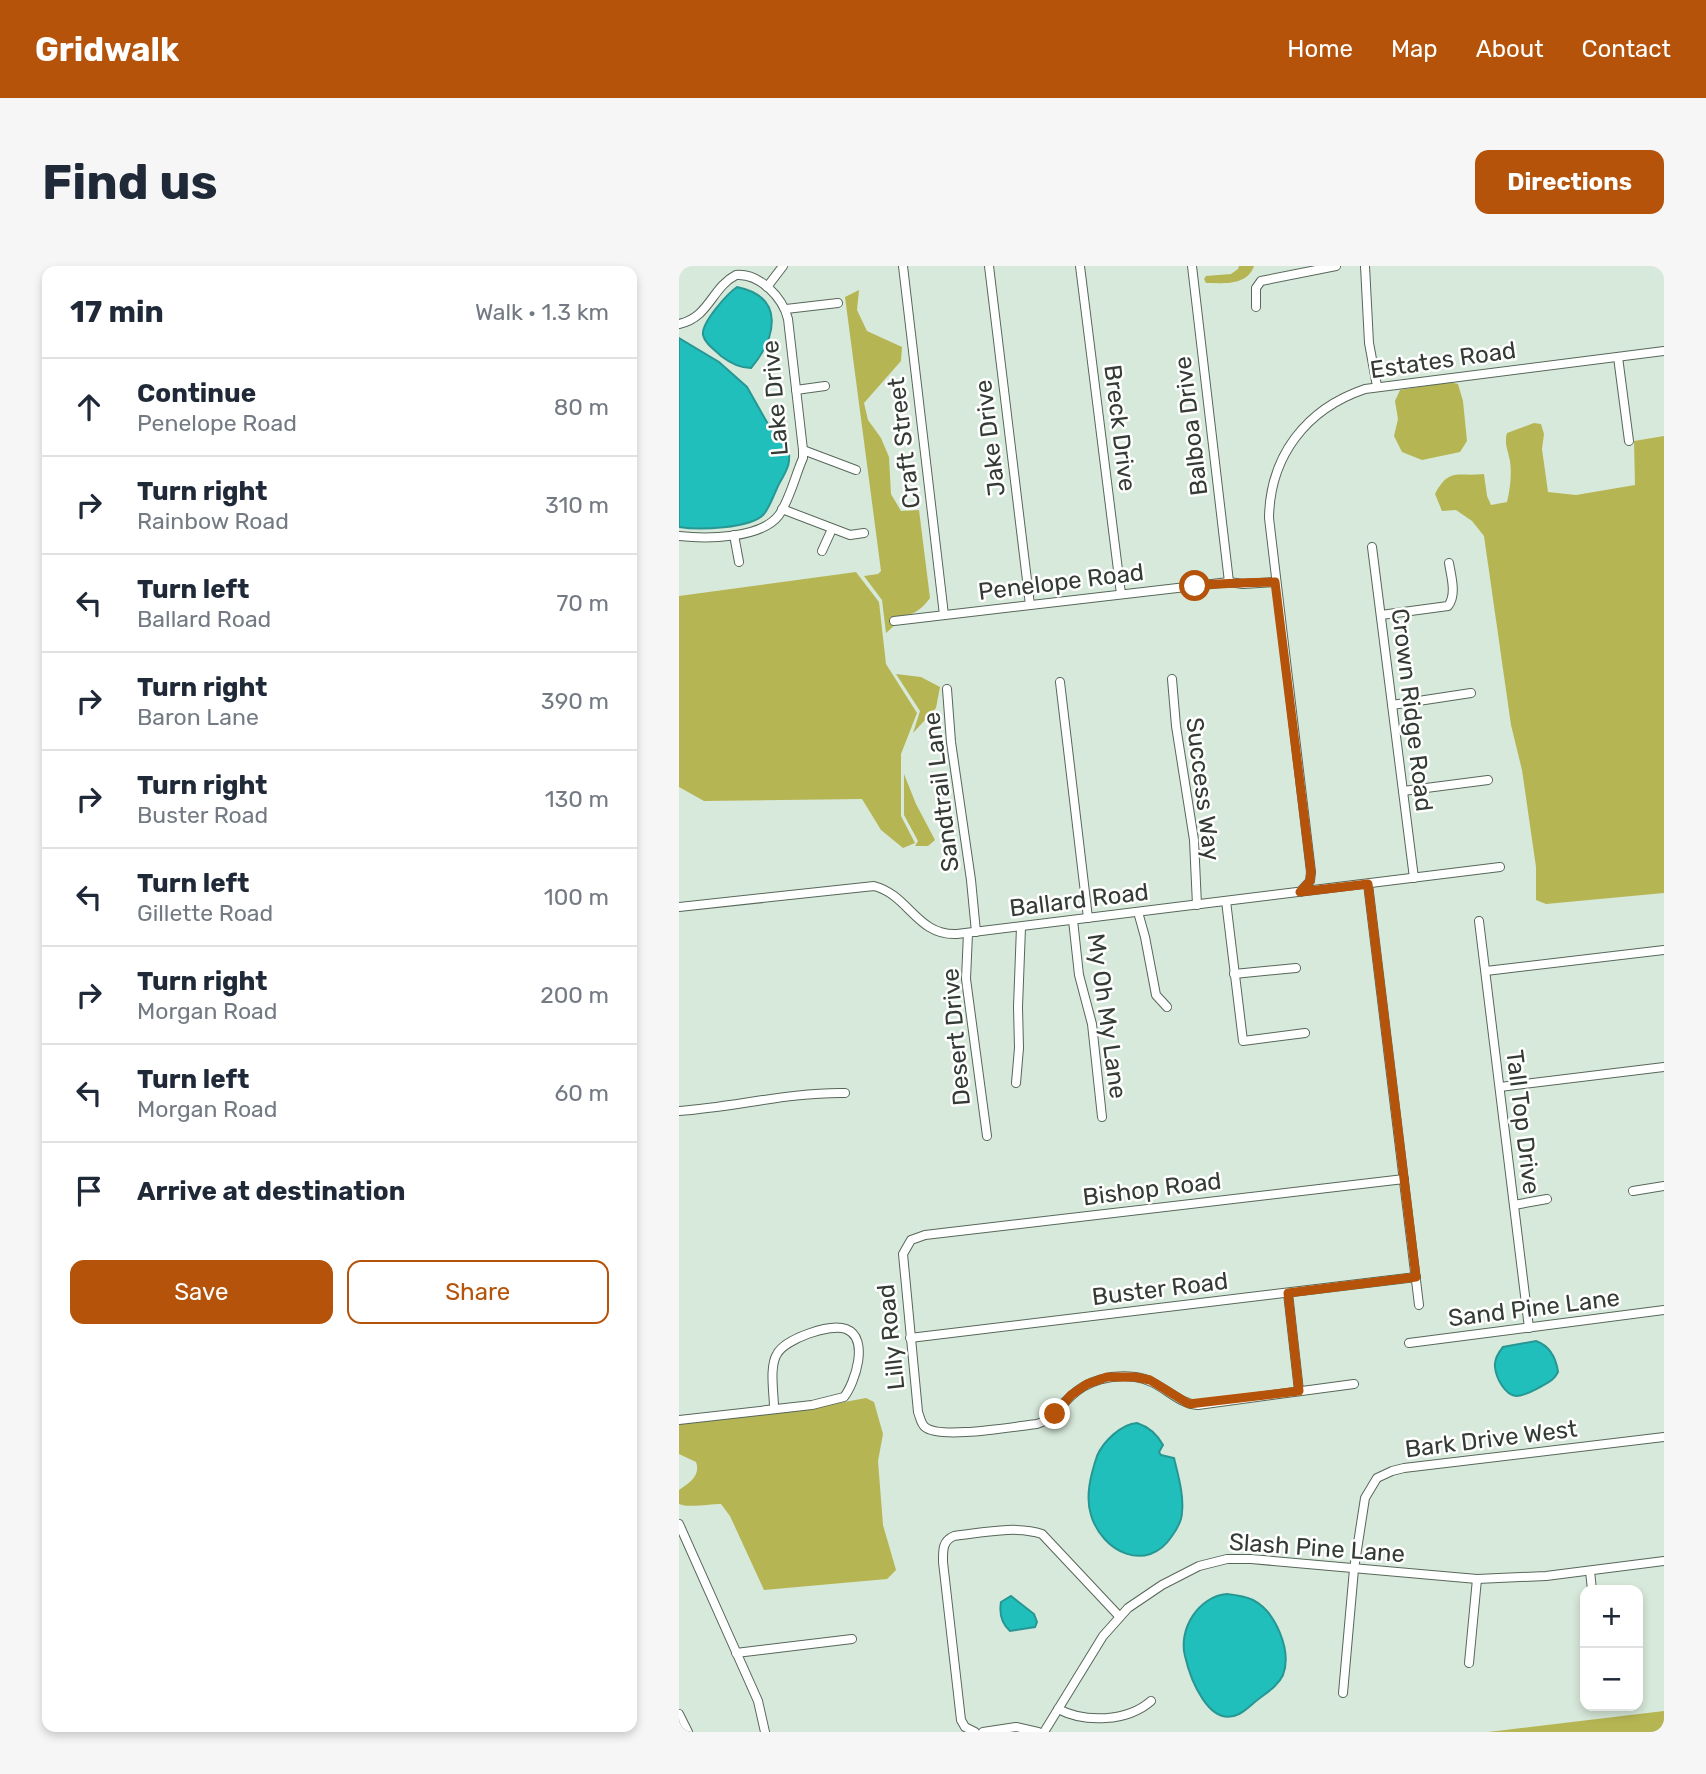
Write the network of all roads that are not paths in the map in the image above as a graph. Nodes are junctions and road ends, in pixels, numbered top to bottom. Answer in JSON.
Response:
{"nodes":[{"id":1,"x":783,"y":266,"type":"edge"},
{"id":2,"x":903,"y":266,"type":"edge"},
{"id":3,"x":989,"y":266,"type":"edge"},
{"id":4,"x":1080,"y":266,"type":"edge"},
{"id":5,"x":1192,"y":266,"type":"edge"},
{"id":6,"x":1336,"y":266,"type":"edge"},
{"id":7,"x":1365,"y":266,"type":"edge"},
{"id":8,"x":738,"y":270,"type":"edge"},
{"id":9,"x":767,"y":287,"type":"junction"},
{"id":10,"x":838,"y":303,"type":"dead end"},
{"id":11,"x":1256,"y":306,"type":"dead end"},
{"id":12,"x":786,"y":309,"type":"junction"},
{"id":13,"x":679,"y":324,"type":"edge"},
{"id":14,"x":1664,"y":351,"type":"edge"},
{"id":15,"x":1618,"y":357,"type":"junction"},
{"id":16,"x":825,"y":386,"type":"dead end"},
{"id":17,"x":1377,"y":386,"type":"junction"},
{"id":18,"x":796,"y":390,"type":"junction"},
{"id":19,"x":1629,"y":441,"type":"dead end"},
{"id":20,"x":803,"y":450,"type":"junction"},
{"id":21,"x":856,"y":470,"type":"dead end"},
{"id":22,"x":782,"y":509,"type":"junction"},
{"id":23,"x":832,"y":529,"type":"junction"},
{"id":24,"x":864,"y":533,"type":"dead end"},
{"id":25,"x":734,"y":535,"type":"junction"},
{"id":26,"x":679,"y":536,"type":"edge"},
{"id":27,"x":1372,"y":547,"type":"dead end"},
{"id":28,"x":822,"y":551,"type":"dead end"},
{"id":29,"x":739,"y":562,"type":"dead end"},
{"id":30,"x":1449,"y":563,"type":"dead end"},
{"id":31,"x":1229,"y":582,"type":"junction"},
{"id":32,"x":1275,"y":582,"type":"junction"},
{"id":33,"x":1121,"y":594,"type":"junction"},
{"id":34,"x":1030,"y":605,"type":"junction"},
{"id":35,"x":1381,"y":614,"type":"junction"},
{"id":36,"x":944,"y":615,"type":"junction"},
{"id":37,"x":894,"y":621,"type":"dead end"},
{"id":38,"x":1172,"y":678,"type":"dead end"},
{"id":39,"x":1060,"y":682,"type":"dead end"},
{"id":40,"x":947,"y":689,"type":"dead end"},
{"id":41,"x":1471,"y":693,"type":"dead end"},
{"id":42,"x":1392,"y":705,"type":"junction"},
{"id":43,"x":1488,"y":780,"type":"dead end"},
{"id":44,"x":1403,"y":791,"type":"junction"},
{"id":45,"x":1500,"y":867,"type":"dead end"},
{"id":46,"x":1414,"y":878,"type":"junction"},
{"id":47,"x":1368,"y":884,"type":"junction"},
{"id":48,"x":1300,"y":892,"type":"junction"},
{"id":49,"x":1226,"y":901,"type":"junction"},
{"id":50,"x":1197,"y":905,"type":"junction"},
{"id":51,"x":679,"y":907,"type":"edge"},
{"id":52,"x":1138,"y":912,"type":"junction"},
{"id":53,"x":1088,"y":918,"type":"junction"},
{"id":54,"x":1073,"y":920,"type":"junction"},
{"id":55,"x":1479,"y":921,"type":"dead end"},
{"id":56,"x":1021,"y":927,"type":"junction"},
{"id":57,"x":972,"y":933,"type":"junction"},
{"id":58,"x":1664,"y":950,"type":"edge"},
{"id":59,"x":1296,"y":968,"type":"dead end"},
{"id":60,"x":1486,"y":971,"type":"junction"},
{"id":61,"x":1234,"y":974,"type":"junction"},
{"id":62,"x":1167,"y":1007,"type":"dead end"},
{"id":63,"x":1305,"y":1033,"type":"dead end"},
{"id":64,"x":1664,"y":1067,"type":"edge"},
{"id":65,"x":1016,"y":1083,"type":"dead end"},
{"id":66,"x":1500,"y":1087,"type":"junction"},
{"id":67,"x":845,"y":1093,"type":"dead end"},
{"id":68,"x":679,"y":1111,"type":"edge"},
{"id":69,"x":1102,"y":1117,"type":"dead end"},
{"id":70,"x":987,"y":1136,"type":"dead end"},
{"id":71,"x":1404,"y":1179,"type":"junction"},
{"id":72,"x":1664,"y":1186,"type":"edge"},
{"id":73,"x":1633,"y":1191,"type":"dead end"},
{"id":74,"x":1548,"y":1199,"type":"dead end"},
{"id":75,"x":1514,"y":1205,"type":"junction"},
{"id":76,"x":908,"y":1243,"type":"joint"},
{"id":77,"x":1416,"y":1277,"type":"junction"},
{"id":78,"x":1288,"y":1293,"type":"junction"},
{"id":79,"x":1419,"y":1305,"type":"dead end"},
{"id":80,"x":1664,"y":1310,"type":"edge"},
{"id":81,"x":1529,"y":1328,"type":"junction"},
{"id":82,"x":910,"y":1338,"type":"junction"},
{"id":83,"x":1409,"y":1343,"type":"dead end"},
{"id":84,"x":1354,"y":1384,"type":"dead end"},
{"id":85,"x":1299,"y":1391,"type":"junction"},
{"id":86,"x":774,"y":1408,"type":"junction"},
{"id":87,"x":679,"y":1420,"type":"edge"},
{"id":88,"x":1664,"y":1437,"type":"edge"},
{"id":89,"x":679,"y":1524,"type":"edge"},
{"id":90,"x":1664,"y":1561,"type":"edge"},
{"id":91,"x":1354,"y":1569,"type":"junction"},
{"id":92,"x":1590,"y":1571,"type":"junction"},
{"id":93,"x":1477,"y":1579,"type":"junction"},
{"id":94,"x":1591,"y":1585,"type":"edge"},
{"id":95,"x":1119,"y":1616,"type":"junction"},
{"id":96,"x":852,"y":1639,"type":"dead end"},
{"id":97,"x":736,"y":1653,"type":"junction"},
{"id":98,"x":1469,"y":1663,"type":"dead end"},
{"id":99,"x":1343,"y":1693,"type":"dead end"},
{"id":100,"x":1151,"y":1701,"type":"dead end"},
{"id":101,"x":1058,"y":1709,"type":"junction"},
{"id":102,"x":679,"y":1714,"type":"edge"},
{"id":103,"x":688,"y":1732,"type":"edge"},
{"id":104,"x":765,"y":1732,"type":"edge"},
{"id":105,"x":975,"y":1732,"type":"edge"},
{"id":106,"x":983,"y":1732,"type":"edge"},
{"id":107,"x":1038,"y":1732,"type":"edge"},
{"id":108,"x":1044,"y":1732,"type":"edge"}],
"edges":[{"from":1,"to":9,"type":"street"},
{"from":2,"to":36,"type":"street","name":"Craft Street"},
{"from":3,"to":34,"type":"street","name":"Jake Drive"},
{"from":4,"to":33,"type":"street","name":"Breck Drive"},
{"from":5,"to":31,"type":"street","name":"Balboa Drive"},
{"from":6,"to":11,"type":"street"},
{"from":7,"to":17,"type":"street"},
{"from":8,"to":9,"type":"street","name":"Lake Drive"},
{"from":8,"to":13,"type":"street","name":"Lake Drive"},
{"from":9,"to":12,"type":"street","name":"Lake Drive"},
{"from":10,"to":12,"type":"street"},
{"from":12,"to":18,"type":"street","name":"Lake Drive"},
{"from":14,"to":15,"type":"street","name":"Estates Road"},
{"from":15,"to":17,"type":"street","name":"Estates Road"},
{"from":15,"to":19,"type":"street"},
{"from":16,"to":18,"type":"street"},
{"from":17,"to":32,"type":"street","name":"Estates Road"},
{"from":18,"to":20,"type":"street","name":"Lake Drive"},
{"from":20,"to":21,"type":"street"},
{"from":20,"to":22,"type":"street","name":"Lake Drive"},
{"from":22,"to":23,"type":"street"},
{"from":22,"to":25,"type":"street","name":"Lake Drive"},
{"from":23,"to":24,"type":"street"},
{"from":23,"to":28,"type":"street"},
{"from":25,"to":26,"type":"street","name":"Lake Drive"},
{"from":25,"to":29,"type":"street"},
{"from":27,"to":35,"type":"street","name":"Crown Ridge Road"},
{"from":30,"to":35,"type":"street"},
{"from":31,"to":32,"type":"street","name":"Penelope Road"},
{"from":31,"to":33,"type":"street","name":"Penelope Road"},
{"from":32,"to":48,"type":"street","name":"Estates Road"},
{"from":33,"to":34,"type":"street","name":"Penelope Road"},
{"from":34,"to":36,"type":"street","name":"Penelope Road"},
{"from":35,"to":42,"type":"street","name":"Crown Ridge Road"},
{"from":36,"to":37,"type":"street","name":"Penelope Road"},
{"from":38,"to":50,"type":"street","name":"Success Way"},
{"from":39,"to":53,"type":"street"},
{"from":40,"to":57,"type":"street","name":"Sandtrail Lane"},
{"from":41,"to":42,"type":"street"},
{"from":42,"to":44,"type":"street","name":"Crown Ridge Road"},
{"from":43,"to":44,"type":"street"},
{"from":44,"to":46,"type":"street","name":"Crown Ridge Road"},
{"from":45,"to":46,"type":"street","name":"Ballard Road"},
{"from":46,"to":47,"type":"street","name":"Ballard Road"},
{"from":47,"to":48,"type":"street","name":"Ballard Road"},
{"from":47,"to":71,"type":"street"},
{"from":48,"to":49,"type":"street","name":"Ballard Road"},
{"from":49,"to":50,"type":"street","name":"Ballard Road"},
{"from":49,"to":61,"type":"street"},
{"from":50,"to":52,"type":"street","name":"Ballard Road"},
{"from":51,"to":57,"type":"street","name":"Ballard Road"},
{"from":52,"to":53,"type":"street","name":"Ballard Road"},
{"from":52,"to":62,"type":"street"},
{"from":53,"to":54,"type":"street","name":"Ballard Road"},
{"from":54,"to":56,"type":"street","name":"Ballard Road"},
{"from":54,"to":69,"type":"street","name":"My Oh My Lane"},
{"from":55,"to":60,"type":"street","name":"Tall Top Drive"},
{"from":56,"to":57,"type":"street","name":"Ballard Road"},
{"from":56,"to":65,"type":"street"},
{"from":57,"to":70,"type":"street","name":"Desert Drive"},
{"from":58,"to":60,"type":"street"},
{"from":59,"to":61,"type":"street"},
{"from":60,"to":66,"type":"street","name":"Tall Top Drive"},
{"from":61,"to":63,"type":"street"},
{"from":64,"to":66,"type":"street"},
{"from":66,"to":75,"type":"street","name":"Tall Top Drive"},
{"from":67,"to":68,"type":"street"},
{"from":71,"to":76,"type":"street","name":"Bishop Road"},
{"from":71,"to":77,"type":"street"},
{"from":72,"to":73,"type":"street"},
{"from":74,"to":75,"type":"street"},
{"from":75,"to":81,"type":"street","name":"Tall Top Drive"},
{"from":76,"to":82,"type":"street","name":"Lilly Road"},
{"from":77,"to":78,"type":"street","name":"Buster Road"},
{"from":77,"to":79,"type":"street"},
{"from":78,"to":82,"type":"street","name":"Buster Road"},
{"from":78,"to":85,"type":"street"},
{"from":80,"to":81,"type":"street","name":"Sand Pine Lane"},
{"from":81,"to":83,"type":"street","name":"Sand Pine Lane"},
{"from":82,"to":85,"type":"street","name":"Lilly Road"},
{"from":84,"to":85,"type":"street"},
{"from":86,"to":86,"type":"street"},
{"from":86,"to":87,"type":"street"},
{"from":88,"to":91,"type":"street","name":"Bark Drive West"},
{"from":89,"to":97,"type":"street"},
{"from":90,"to":92,"type":"street","name":"Slash Pine Lane"},
{"from":91,"to":93,"type":"street","name":"Slash Pine Lane"},
{"from":91,"to":95,"type":"street","name":"Slash Pine Lane"},
{"from":91,"to":99,"type":"street","name":"Bark Drive West"},
{"from":92,"to":93,"type":"street","name":"Slash Pine Lane"},
{"from":92,"to":94,"type":"street"},
{"from":93,"to":98,"type":"street"},
{"from":95,"to":101,"type":"street","name":"Slash Pine Lane"},
{"from":95,"to":105,"type":"street"},
{"from":96,"to":97,"type":"street"},
{"from":97,"to":104,"type":"street"},
{"from":100,"to":101,"type":"street"},
{"from":101,"to":108,"type":"street","name":"Slash Pine Lane"},
{"from":102,"to":103,"type":"street"},
{"from":106,"to":107,"type":"street"}]}
